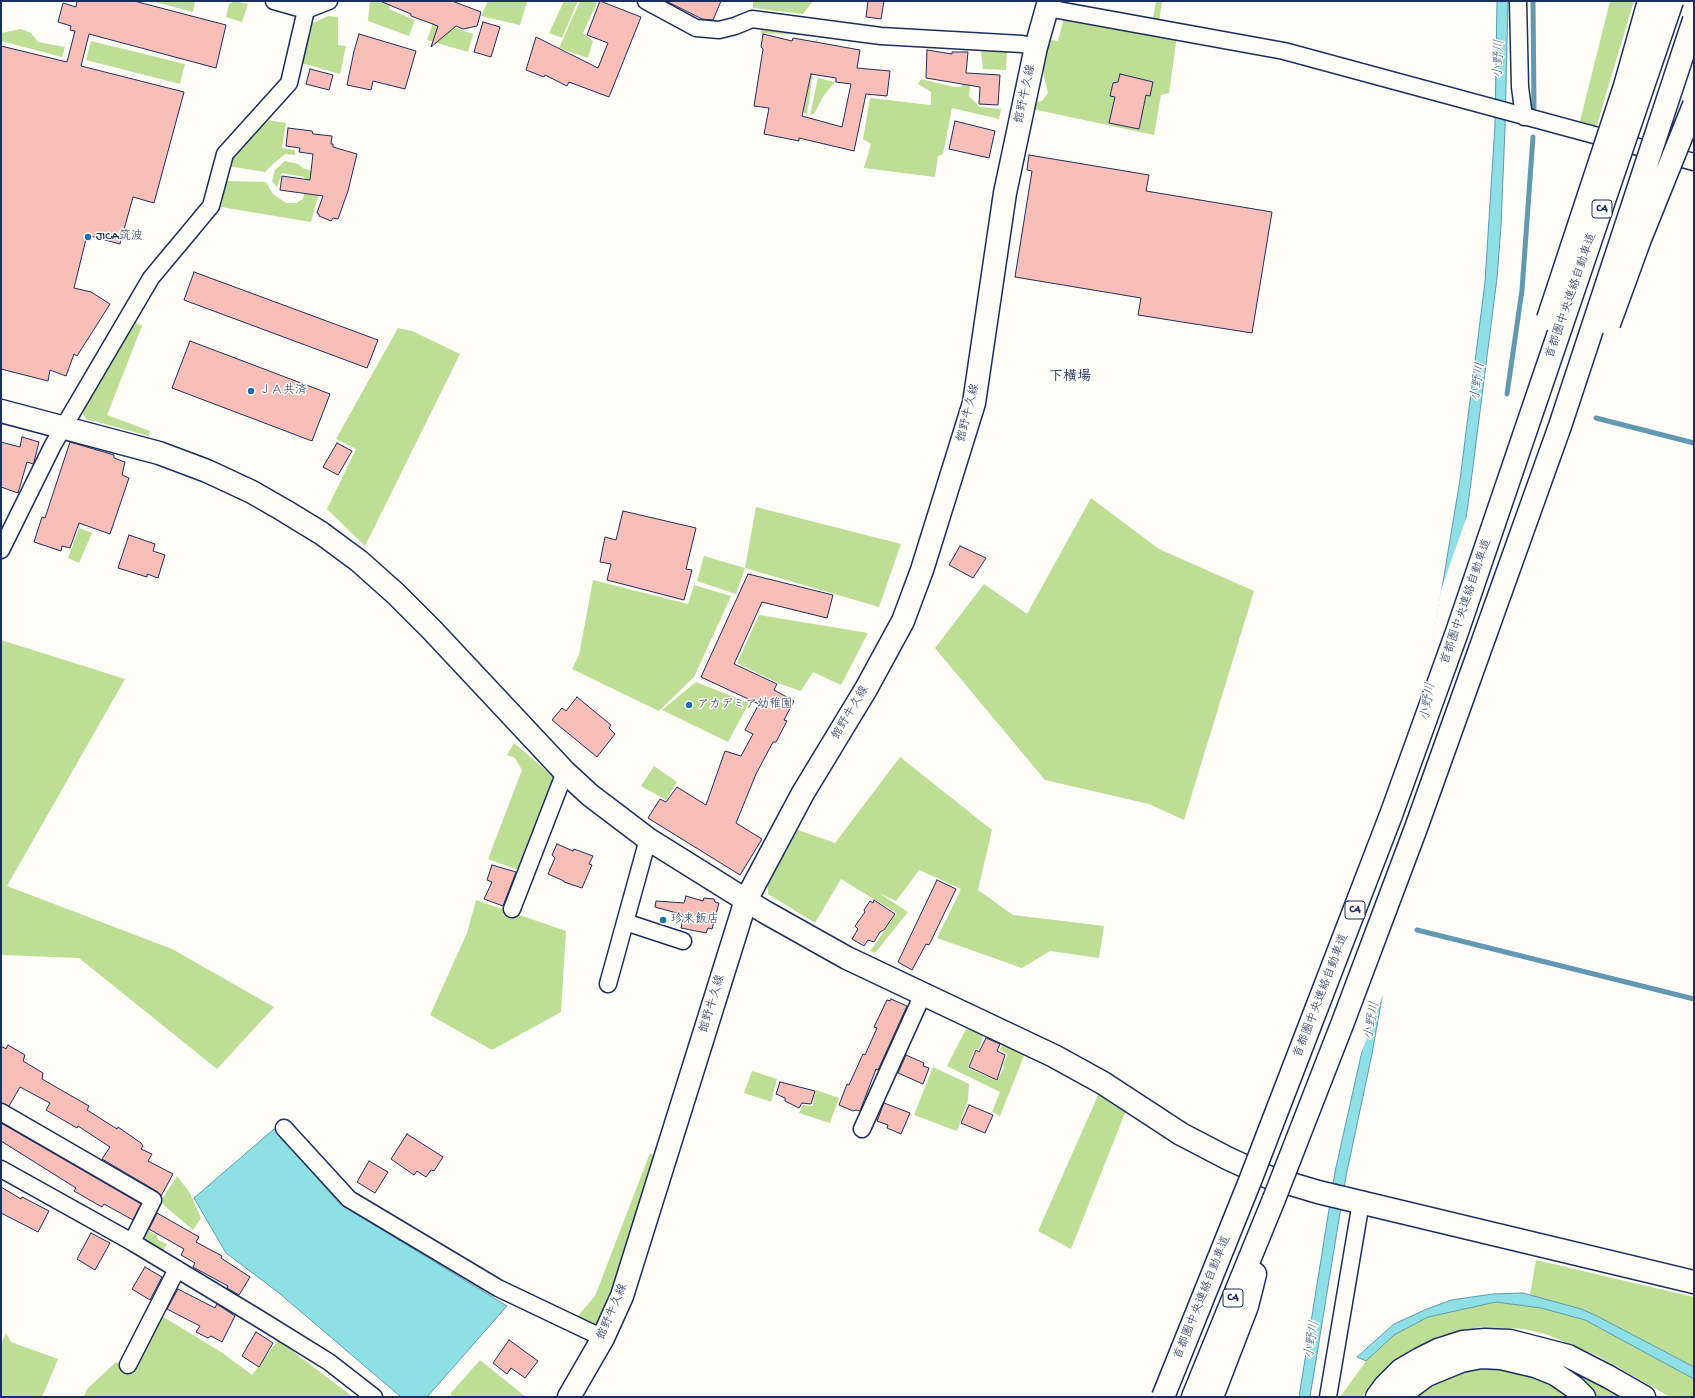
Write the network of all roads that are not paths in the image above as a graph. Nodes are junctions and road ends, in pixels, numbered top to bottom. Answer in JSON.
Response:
{"nodes":[{"id":1,"x":274,"y":1,"type":"edge"},
{"id":2,"x":329,"y":1,"type":"edge"},
{"id":3,"x":646,"y":1,"type":"edge"},
{"id":4,"x":1518,"y":1,"type":"edge"},
{"id":5,"x":1649,"y":1,"type":"edge"},
{"id":6,"x":1672,"y":1,"type":"edge"},
{"id":7,"x":1048,"y":5,"type":"edge"},
{"id":8,"x":306,"y":10,"type":"junction"},
{"id":9,"x":1694,"y":20,"type":"edge"},
{"id":10,"x":1036,"y":47,"type":"junction"},
{"id":11,"x":1694,"y":105,"type":"edge"},
{"id":12,"x":1520,"y":116,"type":"junction"},
{"id":13,"x":1694,"y":162,"type":"edge"},
{"id":14,"x":1,"y":412,"type":"edge"},
{"id":15,"x":1530,"y":416,"type":"junction"},
{"id":16,"x":1560,"y":426,"type":"junction"},
{"id":17,"x":63,"y":427,"type":"junction"},
{"id":18,"x":1,"y":550,"type":"edge"},
{"id":19,"x":565,"y":772,"type":"junction"},
{"id":20,"x":648,"y":839,"type":"junction"},
{"id":21,"x":746,"y":900,"type":"junction"},
{"id":22,"x":512,"y":909,"type":"dead end"},
{"id":23,"x":625,"y":922,"type":"junction"},
{"id":24,"x":683,"y":941,"type":"dead end"},
{"id":25,"x":608,"y":984,"type":"dead end"},
{"id":26,"x":923,"y":994,"type":"junction"},
{"id":27,"x":1,"y":1112,"type":"edge"},
{"id":28,"x":284,"y":1128,"type":"dead end"},
{"id":29,"x":862,"y":1129,"type":"dead end"},
{"id":30,"x":1,"y":1169,"type":"edge"},
{"id":31,"x":1274,"y":1199,"type":"junction"},
{"id":32,"x":1356,"y":1201,"type":"junction"},
{"id":33,"x":132,"y":1242,"type":"junction"},
{"id":34,"x":177,"y":1269,"type":"junction"},
{"id":35,"x":1694,"y":1282,"type":"edge"},
{"id":36,"x":603,"y":1338,"type":"junction"},
{"id":37,"x":128,"y":1365,"type":"dead end"},
{"id":38,"x":374,"y":1397,"type":"edge"},
{"id":39,"x":569,"y":1397,"type":"edge"},
{"id":40,"x":1163,"y":1397,"type":"edge"},
{"id":41,"x":1193,"y":1397,"type":"edge"},
{"id":42,"x":1212,"y":1397,"type":"edge"},
{"id":43,"x":1328,"y":1397,"type":"edge"},
{"id":44,"x":1377,"y":1397,"type":"edge"},
{"id":45,"x":1400,"y":1397,"type":"edge"},
{"id":46,"x":1584,"y":1397,"type":"edge"},
{"id":47,"x":1644,"y":1397,"type":"edge"}],
"edges":[{"from":1,"to":8,"type":"street"},
{"from":2,"to":8,"type":"street"},
{"from":3,"to":10,"type":"street"},
{"from":4,"to":12,"type":"street"},
{"from":5,"to":15,"type":"main road","bridge":true},
{"from":6,"to":15,"type":"main road","name":"首都圏中央連絡自動車道","number":"C4","bridge":true},
{"from":7,"to":10,"type":"main road","name":"館野牛久線"},
{"from":7,"to":12,"type":"street"},
{"from":8,"to":17,"type":"street"},
{"from":9,"to":16,"type":"main road","number":"C4","bridge":true},
{"from":10,"to":21,"type":"main road","name":"館野牛久線"},
{"from":11,"to":16,"type":"main road","bridge":true},
{"from":12,"to":13,"type":"street"},
{"from":14,"to":17,"type":"main road"},
{"from":15,"to":40,"type":"main road","name":"首都圏中央連絡自動車道","number":"C4","bridge":true},
{"from":16,"to":31,"type":"main road","number":"C4","bridge":true},
{"from":17,"to":18,"type":"street"},
{"from":17,"to":19,"type":"main road"},
{"from":19,"to":20,"type":"main road"},
{"from":19,"to":22,"type":"street"},
{"from":20,"to":21,"type":"main road"},
{"from":20,"to":23,"type":"street"},
{"from":21,"to":26,"type":"main road"},
{"from":21,"to":36,"type":"main road","name":"館野牛久線"},
{"from":23,"to":24,"type":"street"},
{"from":23,"to":25,"type":"street"},
{"from":26,"to":29,"type":"street"},
{"from":26,"to":32,"type":"main road"},
{"from":27,"to":33,"type":"street"},
{"from":28,"to":36,"type":"street"},
{"from":30,"to":33,"type":"street"},
{"from":31,"to":41,"type":"main road","number":"C4"},
{"from":31,"to":42,"type":"main road"},
{"from":32,"to":35,"type":"main road"},
{"from":32,"to":43,"type":"street"},
{"from":33,"to":34,"type":"street"},
{"from":34,"to":37,"type":"street"},
{"from":34,"to":38,"type":"street"},
{"from":36,"to":39,"type":"main road","name":"館野牛久線"},
{"from":44,"to":47,"type":"main road"},
{"from":45,"to":46,"type":"main road"}]}
